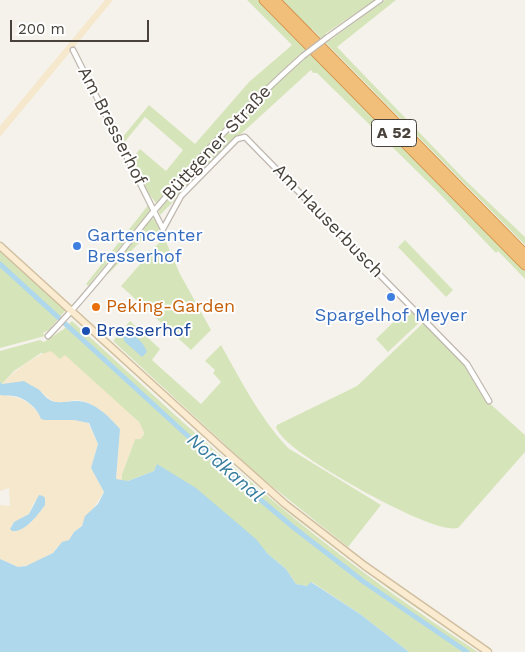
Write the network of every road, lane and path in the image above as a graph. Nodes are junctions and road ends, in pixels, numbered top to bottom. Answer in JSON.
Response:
{"nodes":[{"id":1,"x":264,"y":0,"type":"edge"},
{"id":2,"x":275,"y":0,"type":"edge"},
{"id":3,"x":380,"y":0,"type":"edge"},
{"id":4,"x":73,"y":50,"type":"dead end"},
{"id":5,"x":154,"y":210,"type":"junction"},
{"id":6,"x":163,"y":229,"type":"joint"},
{"id":7,"x":0,"y":246,"type":"edge"},
{"id":8,"x":525,"y":254,"type":"edge"},
{"id":9,"x":525,"y":265,"type":"edge"},
{"id":10,"x":71,"y":311,"type":"junction"},
{"id":11,"x":48,"y":336,"type":"dead end"},
{"id":12,"x":489,"y":401,"type":"dead end"},
{"id":13,"x":488,"y":652,"type":"edge"}],
"edges":[{"from":1,"to":9,"type":"highway","number":"A 52"},
{"from":2,"to":8,"type":"highway","number":"A 52"},
{"from":3,"to":5,"type":"street","name":"Büttgener Straße","bridge":true},
{"from":4,"to":5,"type":"street","name":"Am Bresserhof"},
{"from":5,"to":6,"type":"street","name":"Am Bresserhof"},
{"from":5,"to":10,"type":"street","name":"Büttgener Straße"},
{"from":6,"to":12,"type":"street","name":"Am Hauserbusch"},
{"from":7,"to":10,"type":"main road"},
{"from":10,"to":11,"type":"street","name":"Büttgener Straße"},
{"from":10,"to":13,"type":"main road"}]}
